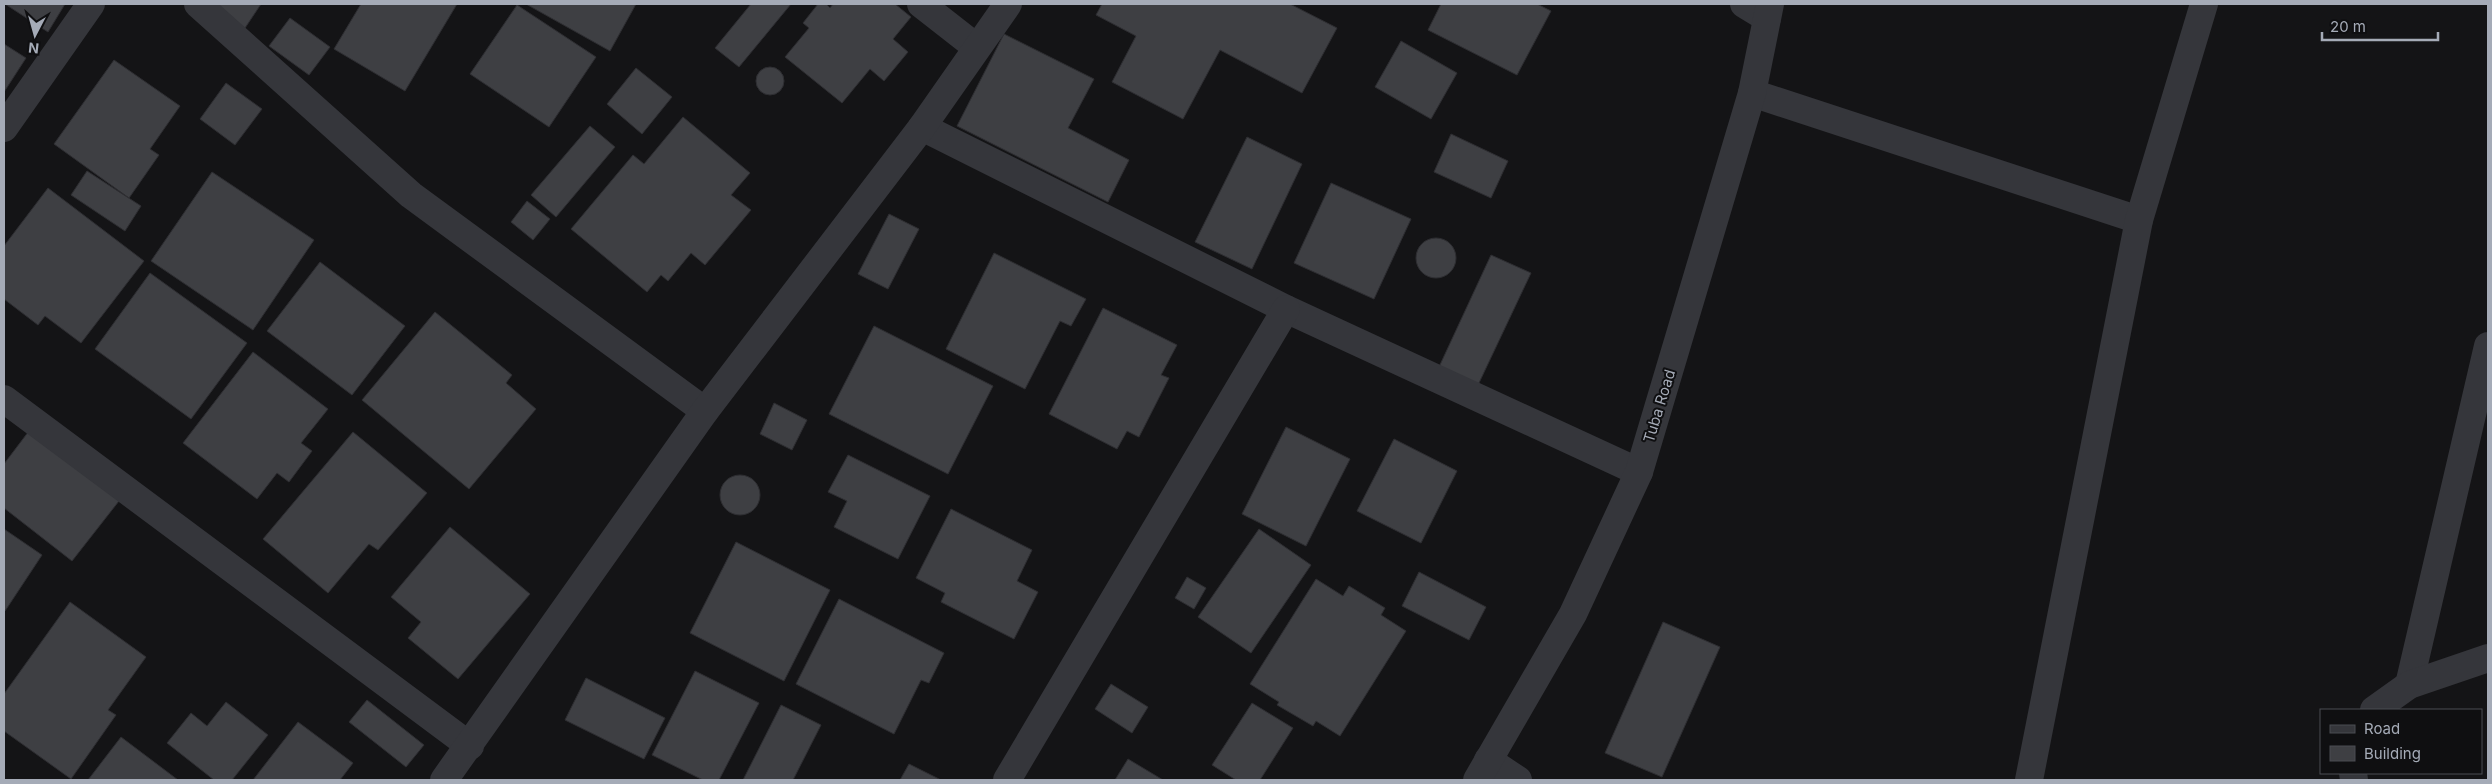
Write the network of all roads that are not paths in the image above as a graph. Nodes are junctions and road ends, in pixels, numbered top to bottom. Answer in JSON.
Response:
{"nodes":[{"id":1,"x":91,"y":4,"type":"edge"},
{"id":2,"x":198,"y":4,"type":"edge"},
{"id":3,"x":921,"y":4,"type":"edge"},
{"id":4,"x":1008,"y":4,"type":"edge"},
{"id":5,"x":1744,"y":4,"type":"edge"},
{"id":6,"x":2204,"y":4,"type":"edge"},
{"id":7,"x":1769,"y":11,"type":"edge"},
{"id":8,"x":976,"y":47,"type":"junction"},
{"id":9,"x":1752,"y":93,"type":"junction"},
{"id":10,"x":922,"y":127,"type":"junction"},
{"id":11,"x":4,"y":128,"type":"edge"},
{"id":12,"x":2139,"y":220,"type":"junction"},
{"id":13,"x":1286,"y":310,"type":"junction"},
{"id":14,"x":2488,"y":346,"type":"edge"},
{"id":15,"x":4,"y":399,"type":"edge"},
{"id":16,"x":705,"y":411,"type":"junction"},
{"id":17,"x":1639,"y":472,"type":"junction"},
{"id":18,"x":2488,"y":658,"type":"edge"},
{"id":19,"x":2409,"y":685,"type":"junction"},
{"id":20,"x":2375,"y":709,"type":"edge"},
{"id":21,"x":470,"y":746,"type":"junction"},
{"id":22,"x":1482,"y":770,"type":"edge"},
{"id":23,"x":444,"y":780,"type":"edge"},
{"id":24,"x":1007,"y":780,"type":"edge"},
{"id":25,"x":1518,"y":780,"type":"edge"},
{"id":26,"x":2029,"y":780,"type":"edge"}],
"edges":[{"from":1,"to":11,"type":"street"},
{"from":2,"to":16,"type":"street"},
{"from":3,"to":8,"type":"street"},
{"from":4,"to":8,"type":"street"},
{"from":5,"to":7,"type":"street"},
{"from":6,"to":12,"type":"street"},
{"from":7,"to":9,"type":"street","name":"Tuba Road"},
{"from":8,"to":10,"type":"street"},
{"from":9,"to":12,"type":"street"},
{"from":9,"to":17,"type":"street","name":"Tuba Road"},
{"from":10,"to":13,"type":"street"},
{"from":10,"to":16,"type":"street"},
{"from":12,"to":26,"type":"street"},
{"from":13,"to":17,"type":"street"},
{"from":13,"to":24,"type":"street"},
{"from":14,"to":19,"type":"street"},
{"from":15,"to":21,"type":"street"},
{"from":16,"to":21,"type":"street"},
{"from":17,"to":22,"type":"street","name":"Tuba Road"},
{"from":18,"to":19,"type":"street"},
{"from":19,"to":20,"type":"street"},
{"from":21,"to":23,"type":"street"},
{"from":22,"to":25,"type":"street"}]}
